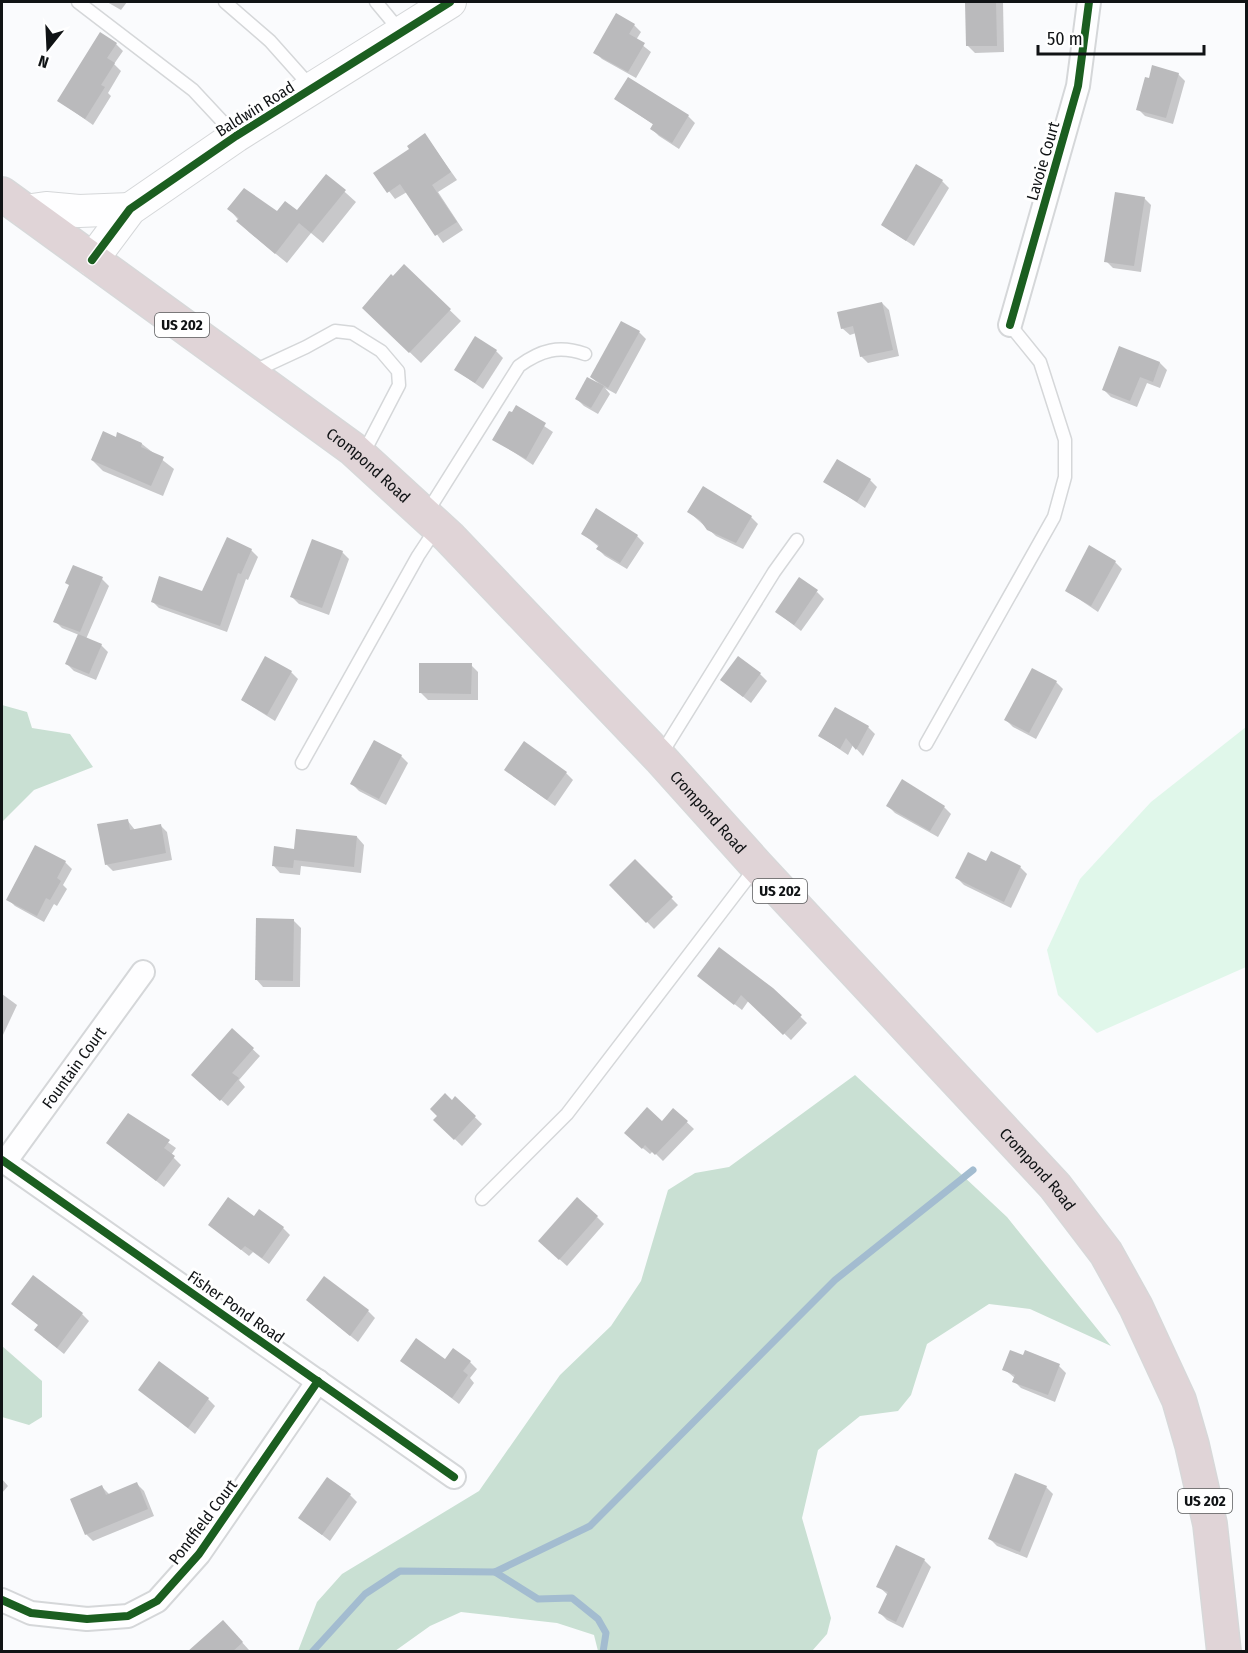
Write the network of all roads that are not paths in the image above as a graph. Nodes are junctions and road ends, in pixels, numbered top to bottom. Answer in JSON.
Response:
{"nodes":[{"id":1,"x":78,"y":2,"type":"edge"},
{"id":2,"x":225,"y":2,"type":"edge"},
{"id":3,"x":376,"y":2,"type":"edge"},
{"id":4,"x":450,"y":2,"type":"edge"},
{"id":5,"x":1089,"y":2,"type":"edge"},
{"id":6,"x":401,"y":32,"type":"junction"},
{"id":7,"x":312,"y":88,"type":"junction"},
{"id":8,"x":236,"y":136,"type":"junction"},
{"id":9,"x":13,"y":203,"type":"edge"},
{"id":10,"x":130,"y":209,"type":"junction"},
{"id":11,"x":92,"y":260,"type":"junction"},
{"id":12,"x":1010,"y":325,"type":"joint"},
{"id":13,"x":585,"y":354,"type":"dead end"},
{"id":14,"x":248,"y":374,"type":"junction"},
{"id":15,"x":361,"y":457,"type":"junction"},
{"id":16,"x":432,"y":521,"type":"junction"},
{"id":17,"x":797,"y":540,"type":"dead end"},
{"id":18,"x":926,"y":744,"type":"dead end"},
{"id":19,"x":660,"y":758,"type":"junction"},
{"id":20,"x":302,"y":763,"type":"dead end"},
{"id":21,"x":756,"y":866,"type":"junction"},
{"id":22,"x":142,"y":972,"type":"dead end"},
{"id":23,"x":3,"y":1161,"type":"edge"},
{"id":24,"x":482,"y":1199,"type":"dead end"},
{"id":25,"x":318,"y":1381,"type":"junction"},
{"id":26,"x":454,"y":1477,"type":"dead end"},
{"id":27,"x":2,"y":1600,"type":"edge"},
{"id":28,"x":1224,"y":1652,"type":"edge"}],
"edges":[{"from":1,"to":8,"type":"lane"},
{"from":2,"to":7,"type":"lane"},
{"from":3,"to":6,"type":"lane"},
{"from":4,"to":6,"type":"street","name":"Baldwin Road"},
{"from":5,"to":12,"type":"street","name":"Lavoie Court"},
{"from":6,"to":7,"type":"street","name":"Baldwin Road"},
{"from":7,"to":8,"type":"street","name":"Baldwin Road"},
{"from":8,"to":10,"type":"street","name":"Baldwin Road"},
{"from":9,"to":10,"type":"street"},
{"from":9,"to":11,"type":"highway","name":"Crompond Road","number":"US 202"},
{"from":10,"to":11,"type":"street","name":"Baldwin Road"},
{"from":11,"to":14,"type":"highway","name":"Crompond Road","number":"US 202"},
{"from":12,"to":18,"type":"lane"},
{"from":13,"to":16,"type":"lane"},
{"from":14,"to":15,"type":"highway","name":"Crompond Road","number":"US 202"},
{"from":14,"to":15,"type":"lane"},
{"from":15,"to":16,"type":"highway","name":"Crompond Road","number":"US 202"},
{"from":16,"to":19,"type":"highway","name":"Crompond Road","number":"US 202"},
{"from":16,"to":20,"type":"lane"},
{"from":17,"to":19,"type":"lane"},
{"from":19,"to":21,"type":"highway","name":"Crompond Road","number":"US 202"},
{"from":21,"to":24,"type":"lane"},
{"from":21,"to":28,"type":"highway","name":"Crompond Road","number":"US 202"},
{"from":22,"to":23,"type":"street","name":"Fountain Court"},
{"from":23,"to":25,"type":"street","name":"Fisher Pond Road"},
{"from":25,"to":26,"type":"street","name":"Fisher Pond Road"},
{"from":25,"to":27,"type":"street","name":"Pondfield Court"}]}
